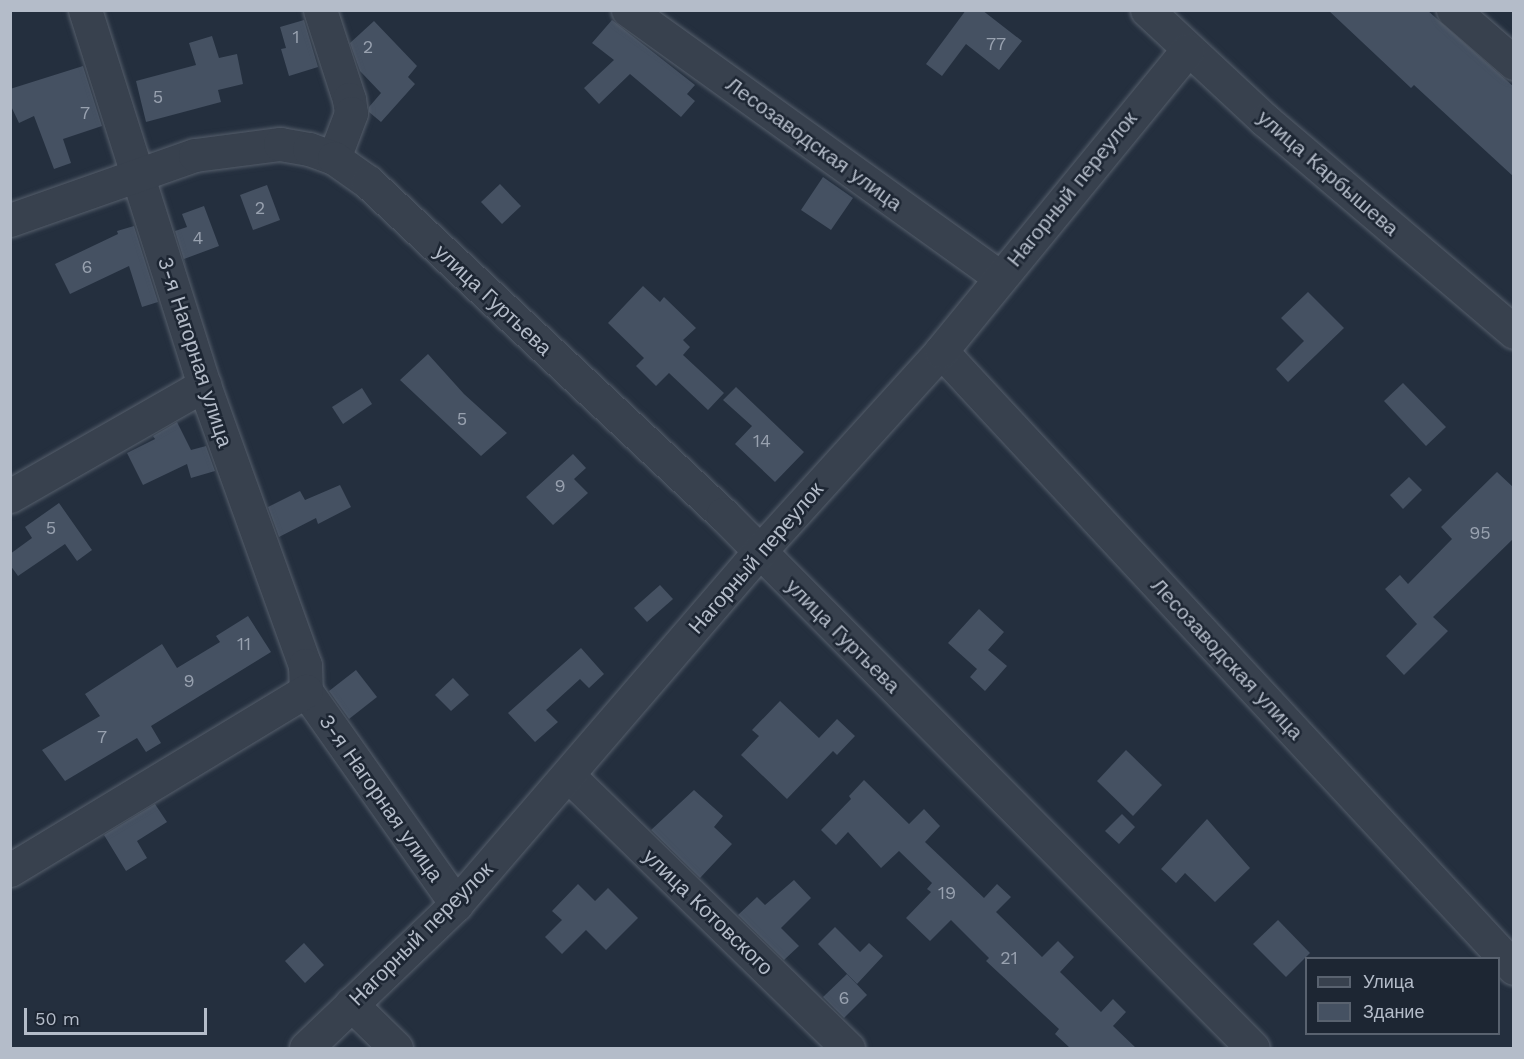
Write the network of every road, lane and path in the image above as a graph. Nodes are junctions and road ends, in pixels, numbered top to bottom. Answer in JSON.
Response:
{"nodes":[{"id":1,"x":85,"y":10,"type":"edge"},
{"id":2,"x":320,"y":10,"type":"edge"},
{"id":3,"x":628,"y":10,"type":"edge"},
{"id":4,"x":1147,"y":10,"type":"edge"},
{"id":5,"x":1453,"y":10,"type":"edge"},
{"id":6,"x":1186,"y":50,"type":"junction"},
{"id":7,"x":1514,"y":63,"type":"edge"},
{"id":8,"x":322,"y":153,"type":"junction"},
{"id":9,"x":137,"y":175,"type":"junction"},
{"id":10,"x":10,"y":220,"type":"edge"},
{"id":11,"x":1000,"y":277,"type":"junction"},
{"id":12,"x":1514,"y":332,"type":"edge"},
{"id":13,"x":941,"y":351,"type":"junction"},
{"id":14,"x":204,"y":385,"type":"junction"},
{"id":15,"x":10,"y":496,"type":"edge"},
{"id":16,"x":759,"y":552,"type":"junction"},
{"id":17,"x":306,"y":691,"type":"junction"},
{"id":18,"x":569,"y":776,"type":"junction"},
{"id":19,"x":10,"y":870,"type":"edge"},
{"id":20,"x":456,"y":904,"type":"junction"},
{"id":21,"x":1514,"y":968,"type":"edge"},
{"id":22,"x":351,"y":1004,"type":"junction"},
{"id":23,"x":306,"y":1048,"type":"edge"},
{"id":24,"x":396,"y":1048,"type":"edge"},
{"id":25,"x":848,"y":1048,"type":"edge"},
{"id":26,"x":1253,"y":1048,"type":"edge"}],
"edges":[{"from":1,"to":9,"type":"street","name":"3-я Нагорная улица"},
{"from":2,"to":8,"type":"street"},
{"from":3,"to":11,"type":"street","name":"Лесозаводская улица"},
{"from":4,"to":6,"type":"street","name":"улица Карбышева"},
{"from":5,"to":7,"type":"street"},
{"from":6,"to":11,"type":"street","name":"Нагорный переулок"},
{"from":6,"to":12,"type":"street","name":"улица Карбышева"},
{"from":8,"to":9,"type":"street"},
{"from":8,"to":16,"type":"street","name":"улица Гуртьева"},
{"from":9,"to":10,"type":"street"},
{"from":9,"to":14,"type":"street","name":"3-я Нагорная улица"},
{"from":11,"to":13,"type":"street","name":"Нагорный переулок"},
{"from":13,"to":16,"type":"street","name":"Нагорный переулок"},
{"from":13,"to":21,"type":"street","name":"Лесозаводская улица"},
{"from":14,"to":15,"type":"street"},
{"from":14,"to":17,"type":"street","name":"3-я Нагорная улица"},
{"from":16,"to":18,"type":"street","name":"Нагорный переулок"},
{"from":16,"to":26,"type":"street","name":"улица Гуртьева"},
{"from":17,"to":19,"type":"street","name":"3-я Нагорная улица"},
{"from":17,"to":20,"type":"street","name":"3-я Нагорная улица"},
{"from":18,"to":20,"type":"street","name":"Нагорный переулок"},
{"from":18,"to":25,"type":"street","name":"улица Котовского"},
{"from":20,"to":22,"type":"street","name":"Нагорный переулок"},
{"from":22,"to":23,"type":"street","name":"Нагорный переулок"},
{"from":22,"to":24,"type":"street"}]}
